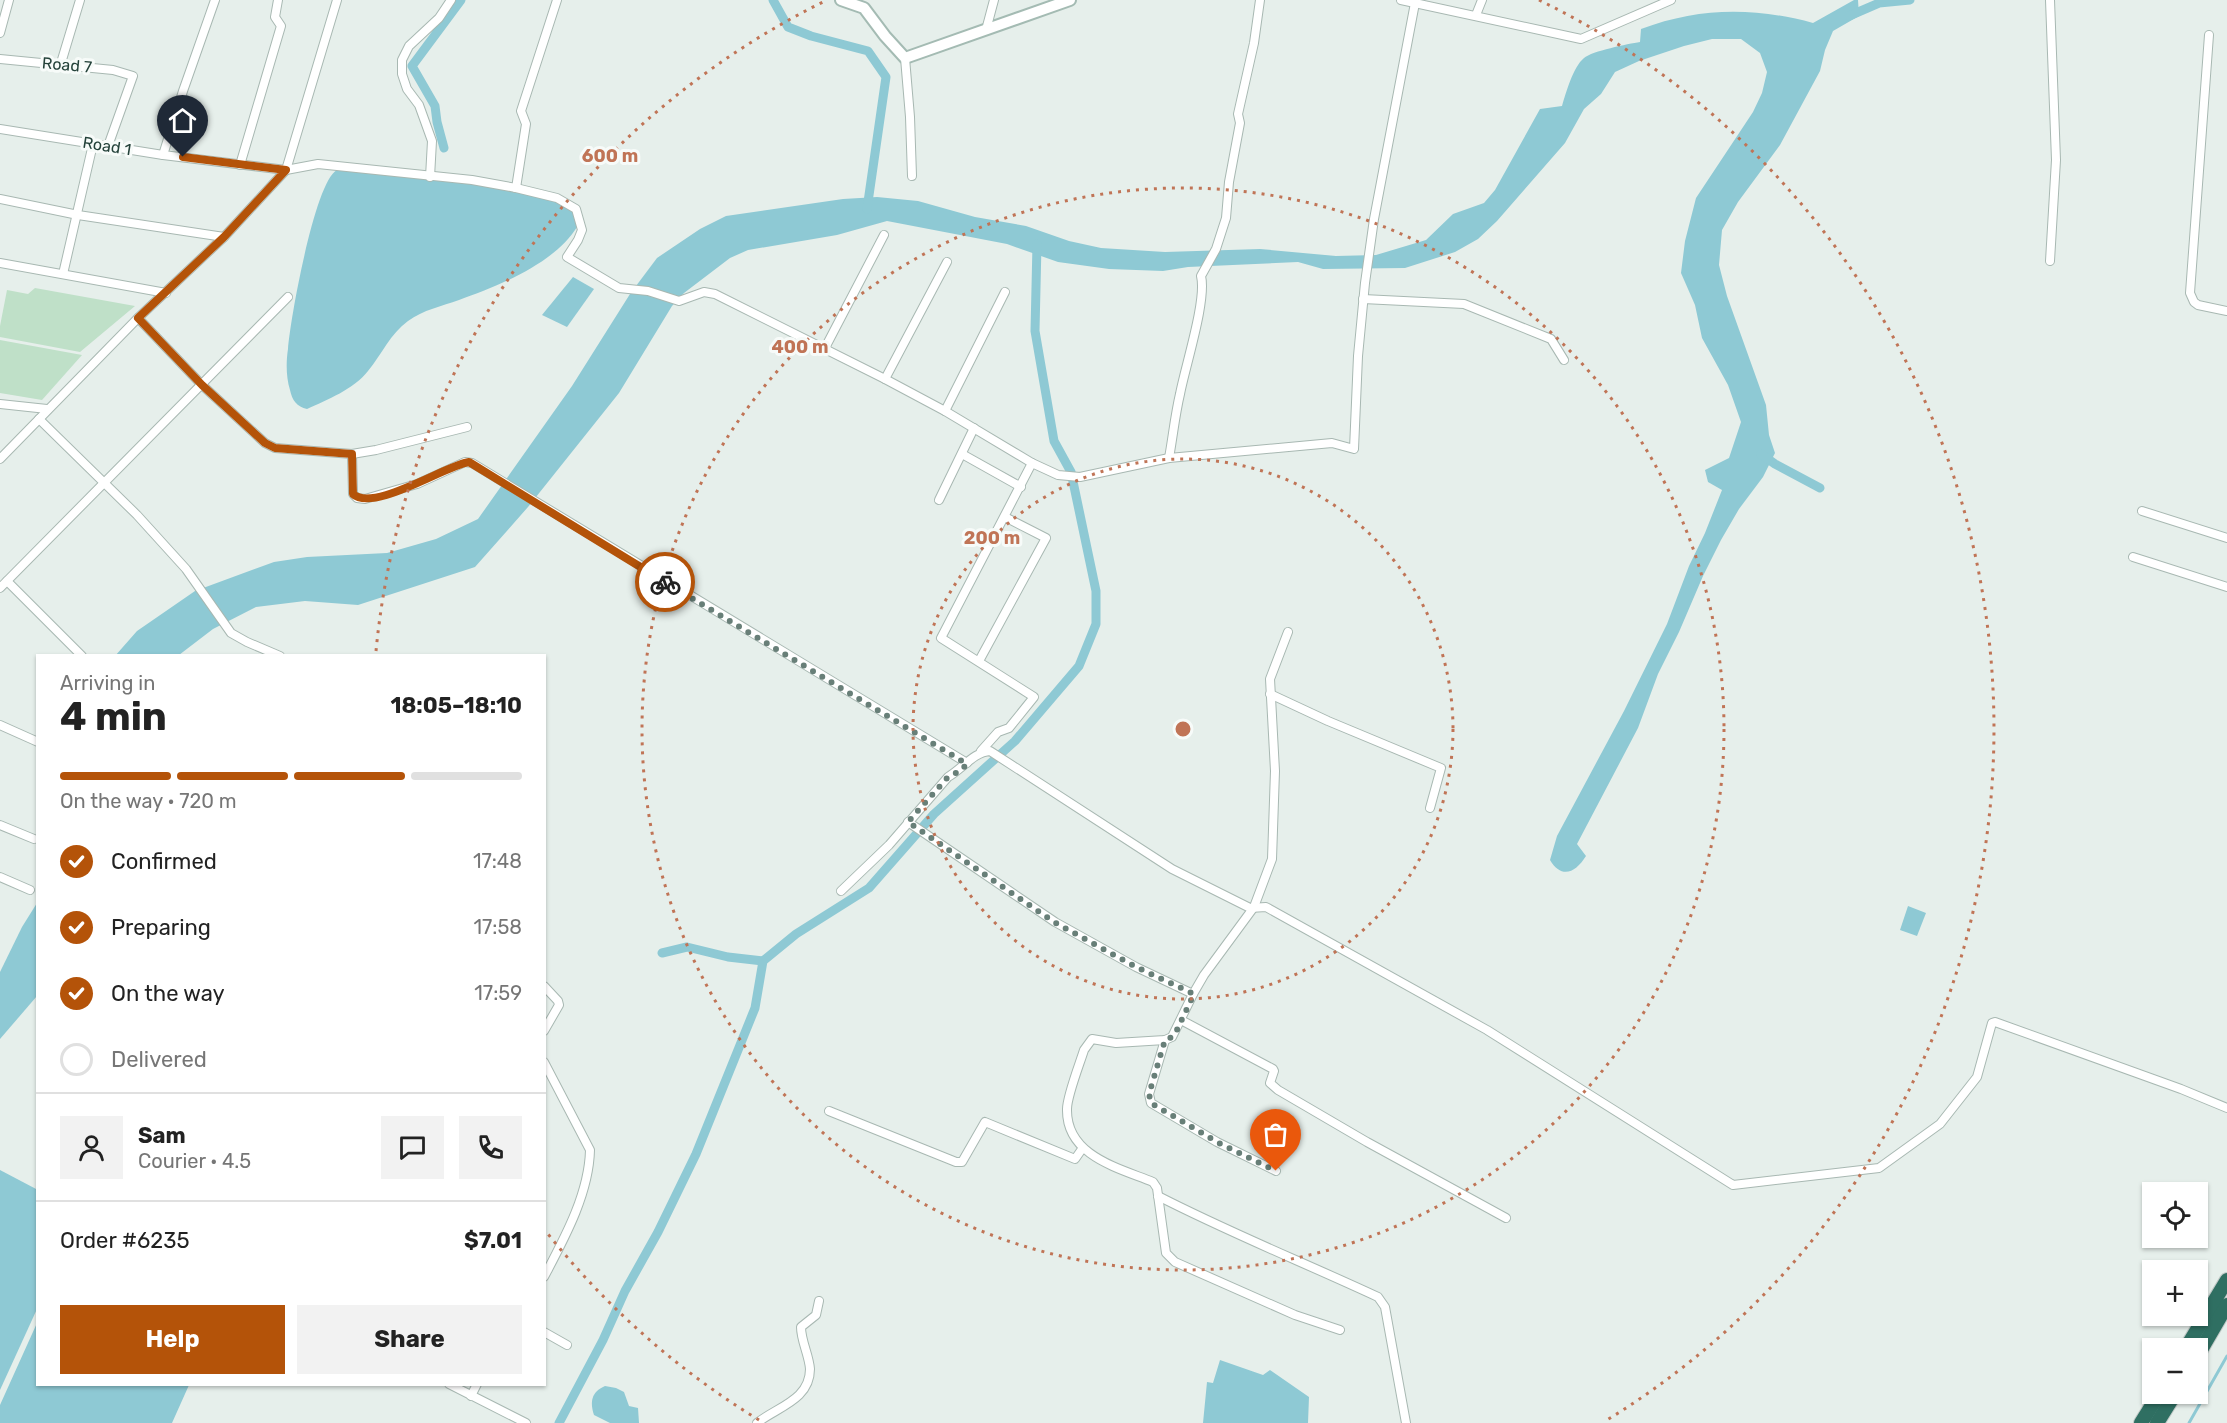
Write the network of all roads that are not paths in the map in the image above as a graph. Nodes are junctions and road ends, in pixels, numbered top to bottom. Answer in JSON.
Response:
{"nodes":[{"id":1,"x":9,"y":0,"type":"edge"},
{"id":2,"x":80,"y":0,"type":"edge"},
{"id":3,"x":215,"y":0,"type":"edge"},
{"id":4,"x":278,"y":0,"type":"edge"},
{"id":5,"x":337,"y":0,"type":"edge"},
{"id":6,"x":451,"y":0,"type":"edge"},
{"id":7,"x":557,"y":0,"type":"edge"},
{"id":8,"x":841,"y":0,"type":"edge"},
{"id":9,"x":994,"y":0,"type":"edge"},
{"id":10,"x":1070,"y":0,"type":"edge"},
{"id":11,"x":1260,"y":0,"type":"edge"},
{"id":12,"x":1401,"y":0,"type":"edge"},
{"id":13,"x":1482,"y":0,"type":"edge"},
{"id":14,"x":1671,"y":0,"type":"edge"},
{"id":15,"x":2050,"y":0,"type":"edge"},
{"id":16,"x":1415,"y":3,"type":"junction"},
{"id":17,"x":1439,"y":4,"type":"edge"},
{"id":18,"x":1476,"y":15,"type":"junction"},
{"id":19,"x":986,"y":30,"type":"junction"},
{"id":20,"x":0,"y":33,"type":"edge"},
{"id":21,"x":2209,"y":35,"type":"dead end"},
{"id":22,"x":905,"y":58,"type":"junction"},
{"id":23,"x":0,"y":59,"type":"edge"},
{"id":24,"x":61,"y":63,"type":"junction"},
{"id":25,"x":0,"y":129,"type":"edge"},
{"id":26,"x":93,"y":144,"type":"junction"},
{"id":27,"x":108,"y":146,"type":"junction"},
{"id":28,"x":164,"y":155,"type":"junction"},
{"id":29,"x":240,"y":165,"type":"junction"},
{"id":30,"x":286,"y":170,"type":"junction"},
{"id":31,"x":912,"y":176,"type":"dead end"},
{"id":32,"x":430,"y":177,"type":"junction"},
{"id":33,"x":516,"y":188,"type":"junction"},
{"id":34,"x":0,"y":199,"type":"edge"},
{"id":35,"x":78,"y":215,"type":"junction"},
{"id":36,"x":884,"y":235,"type":"dead end"},
{"id":37,"x":224,"y":237,"type":"junction"},
{"id":38,"x":2050,"y":261,"type":"dead end"},
{"id":39,"x":947,"y":262,"type":"dead end"},
{"id":40,"x":0,"y":263,"type":"edge"},
{"id":41,"x":63,"y":274,"type":"junction"},
{"id":42,"x":1005,"y":292,"type":"dead end"},
{"id":43,"x":166,"y":293,"type":"junction"},
{"id":44,"x":288,"y":297,"type":"dead end"},
{"id":45,"x":1363,"y":299,"type":"junction"},
{"id":46,"x":2227,"y":311,"type":"edge"},
{"id":47,"x":138,"y":318,"type":"junction"},
{"id":48,"x":825,"y":348,"type":"junction"},
{"id":49,"x":1564,"y":360,"type":"dead end"},
{"id":50,"x":885,"y":379,"type":"junction"},
{"id":51,"x":202,"y":385,"type":"junction"},
{"id":52,"x":0,"y":404,"type":"edge"},
{"id":53,"x":47,"y":409,"type":"junction"},
{"id":54,"x":945,"y":411,"type":"junction"},
{"id":55,"x":39,"y":419,"type":"junction"},
{"id":56,"x":467,"y":427,"type":"dead end"},
{"id":57,"x":974,"y":428,"type":"junction"},
{"id":58,"x":352,"y":454,"type":"junction"},
{"id":59,"x":962,"y":454,"type":"junction"},
{"id":60,"x":1169,"y":458,"type":"junction"},
{"id":61,"x":0,"y":459,"type":"edge"},
{"id":62,"x":1032,"y":463,"type":"junction"},
{"id":63,"x":104,"y":482,"type":"junction"},
{"id":64,"x":1021,"y":487,"type":"junction"},
{"id":65,"x":939,"y":500,"type":"dead end"},
{"id":66,"x":2142,"y":511,"type":"dead end"},
{"id":67,"x":1005,"y":517,"type":"junction"},
{"id":68,"x":2227,"y":538,"type":"edge"},
{"id":69,"x":2133,"y":557,"type":"dead end"},
{"id":70,"x":7,"y":581,"type":"junction"},
{"id":71,"x":2227,"y":586,"type":"edge"},
{"id":72,"x":0,"y":588,"type":"edge"},
{"id":73,"x":1288,"y":632,"type":"dead end"},
{"id":74,"x":80,"y":654,"type":"edge"},
{"id":75,"x":274,"y":654,"type":"edge"},
{"id":76,"x":979,"y":662,"type":"junction"},
{"id":77,"x":1270,"y":694,"type":"junction"},
{"id":78,"x":0,"y":725,"type":"edge"},
{"id":79,"x":36,"y":741,"type":"edge"},
{"id":80,"x":981,"y":751,"type":"junction"},
{"id":81,"x":967,"y":764,"type":"junction"},
{"id":82,"x":1430,"y":808,"type":"dead end"},
{"id":83,"x":908,"y":822,"type":"junction"},
{"id":84,"x":0,"y":825,"type":"edge"},
{"id":85,"x":34,"y":839,"type":"dead end"},
{"id":86,"x":0,"y":877,"type":"edge"},
{"id":87,"x":30,"y":890,"type":"dead end"},
{"id":88,"x":841,"y":891,"type":"dead end"},
{"id":89,"x":1254,"y":907,"type":"junction"},
{"id":90,"x":546,"y":988,"type":"edge"},
{"id":91,"x":1194,"y":994,"type":"junction"},
{"id":92,"x":1181,"y":1020,"type":"junction"},
{"id":93,"x":546,"y":1027,"type":"edge"},
{"id":94,"x":1165,"y":1040,"type":"junction"},
{"id":95,"x":546,"y":1066,"type":"edge"},
{"id":96,"x":2227,"y":1108,"type":"edge"},
{"id":97,"x":829,"y":1111,"type":"dead end"},
{"id":98,"x":1082,"y":1149,"type":"junction"},
{"id":99,"x":1276,"y":1171,"type":"dead end"},
{"id":100,"x":1158,"y":1196,"type":"junction"},
{"id":101,"x":1506,"y":1218,"type":"dead end"},
{"id":102,"x":546,"y":1273,"type":"edge"},
{"id":103,"x":2227,"y":1280,"type":"edge"},
{"id":104,"x":819,"y":1301,"type":"dead end"},
{"id":105,"x":2227,"y":1305,"type":"edge"},
{"id":106,"x":1340,"y":1330,"type":"dead end"},
{"id":107,"x":546,"y":1333,"type":"edge"},
{"id":108,"x":2192,"y":1338,"type":"edge"},
{"id":109,"x":2208,"y":1338,"type":"edge"},
{"id":110,"x":567,"y":1345,"type":"dead end"},
{"id":111,"x":453,"y":1386,"type":"edge"},
{"id":112,"x":476,"y":1386,"type":"edge"},
{"id":113,"x":471,"y":1396,"type":"junction"},
{"id":114,"x":2152,"y":1404,"type":"edge"},
{"id":115,"x":2169,"y":1404,"type":"edge"},
{"id":116,"x":526,"y":1423,"type":"edge"},
{"id":117,"x":757,"y":1423,"type":"edge"},
{"id":118,"x":1406,"y":1423,"type":"edge"},
{"id":119,"x":2141,"y":1423,"type":"edge"},
{"id":120,"x":2157,"y":1423,"type":"edge"}],
"edges":[{"from":1,"to":20,"type":"street"},
{"from":2,"to":24,"type":"street"},
{"from":3,"to":28,"type":"street"},
{"from":4,"to":29,"type":"street"},
{"from":5,"to":30,"type":"street"},
{"from":6,"to":32,"type":"street"},
{"from":7,"to":33,"type":"street"},
{"from":8,"to":22,"type":"street"},
{"from":9,"to":19,"type":"street"},
{"from":10,"to":19,"type":"street"},
{"from":11,"to":60,"type":"street"},
{"from":12,"to":16,"type":"street"},
{"from":13,"to":18,"type":"street"},
{"from":14,"to":18,"type":"street"},
{"from":15,"to":38,"type":"street"},
{"from":16,"to":17,"type":"street"},
{"from":16,"to":45,"type":"street"},
{"from":17,"to":18,"type":"street"},
{"from":19,"to":22,"type":"street"},
{"from":21,"to":46,"type":"street"},
{"from":22,"to":31,"type":"street"},
{"from":23,"to":24,"type":"street","name":"Road 7"},
{"from":24,"to":27,"type":"street","name":"Road 7"},
{"from":25,"to":26,"type":"street","name":"Road 1"},
{"from":26,"to":27,"type":"street","name":"Road 1"},
{"from":26,"to":35,"type":"street"},
{"from":27,"to":28,"type":"street","name":"Road 1"},
{"from":28,"to":29,"type":"street","name":"Road 1"},
{"from":29,"to":30,"type":"street","name":"Road 1"},
{"from":30,"to":32,"type":"street","name":"Road 1"},
{"from":30,"to":37,"type":"street"},
{"from":32,"to":33,"type":"street","name":"Road 1"},
{"from":33,"to":48,"type":"street","name":"Road 1"},
{"from":34,"to":35,"type":"street"},
{"from":35,"to":37,"type":"street"},
{"from":35,"to":41,"type":"street"},
{"from":36,"to":48,"type":"street"},
{"from":37,"to":43,"type":"street"},
{"from":39,"to":50,"type":"street"},
{"from":40,"to":41,"type":"street"},
{"from":41,"to":43,"type":"street"},
{"from":42,"to":54,"type":"street"},
{"from":43,"to":47,"type":"street"},
{"from":44,"to":51,"type":"street"},
{"from":45,"to":49,"type":"street"},
{"from":45,"to":60,"type":"street"},
{"from":47,"to":51,"type":"street"},
{"from":47,"to":53,"type":"street"},
{"from":48,"to":50,"type":"street"},
{"from":50,"to":54,"type":"street"},
{"from":51,"to":58,"type":"street"},
{"from":51,"to":63,"type":"street"},
{"from":52,"to":53,"type":"street"},
{"from":53,"to":55,"type":"street"},
{"from":54,"to":57,"type":"street"},
{"from":55,"to":61,"type":"street"},
{"from":55,"to":63,"type":"street"},
{"from":56,"to":58,"type":"street"},
{"from":57,"to":59,"type":"street"},
{"from":57,"to":62,"type":"street"},
{"from":58,"to":81,"type":"street"},
{"from":59,"to":64,"type":"street"},
{"from":59,"to":65,"type":"street"},
{"from":60,"to":62,"type":"street"},
{"from":62,"to":64,"type":"street"},
{"from":63,"to":70,"type":"street"},
{"from":63,"to":75,"type":"street"},
{"from":64,"to":67,"type":"street"},
{"from":66,"to":68,"type":"street"},
{"from":67,"to":76,"type":"street"},
{"from":67,"to":76,"type":"street"},
{"from":69,"to":71,"type":"street"},
{"from":70,"to":72,"type":"street"},
{"from":70,"to":74,"type":"street"},
{"from":73,"to":77,"type":"street"},
{"from":76,"to":80,"type":"street"},
{"from":77,"to":82,"type":"street"},
{"from":77,"to":89,"type":"street"},
{"from":78,"to":79,"type":"street"},
{"from":80,"to":81,"type":"street"},
{"from":80,"to":89,"type":"street"},
{"from":81,"to":83,"type":"street"},
{"from":83,"to":88,"type":"street"},
{"from":83,"to":91,"type":"street"},
{"from":84,"to":85,"type":"street"},
{"from":86,"to":87,"type":"street"},
{"from":89,"to":91,"type":"street"},
{"from":89,"to":96,"type":"street"},
{"from":90,"to":93,"type":"street"},
{"from":91,"to":92,"type":"street"},
{"from":92,"to":94,"type":"street"},
{"from":92,"to":101,"type":"street"},
{"from":94,"to":98,"type":"street"},
{"from":94,"to":99,"type":"street"},
{"from":95,"to":102,"type":"street"},
{"from":97,"to":98,"type":"street"},
{"from":98,"to":100,"type":"street"},
{"from":100,"to":106,"type":"street"},
{"from":100,"to":118,"type":"street"},
{"from":103,"to":108,"type":"highway"},
{"from":104,"to":117,"type":"street"},
{"from":105,"to":109,"type":"highway"},
{"from":107,"to":110,"type":"street"},
{"from":111,"to":113,"type":"street"},
{"from":112,"to":113,"type":"street"},
{"from":113,"to":116,"type":"street"},
{"from":114,"to":119,"type":"highway"},
{"from":115,"to":120,"type":"highway"}]}
